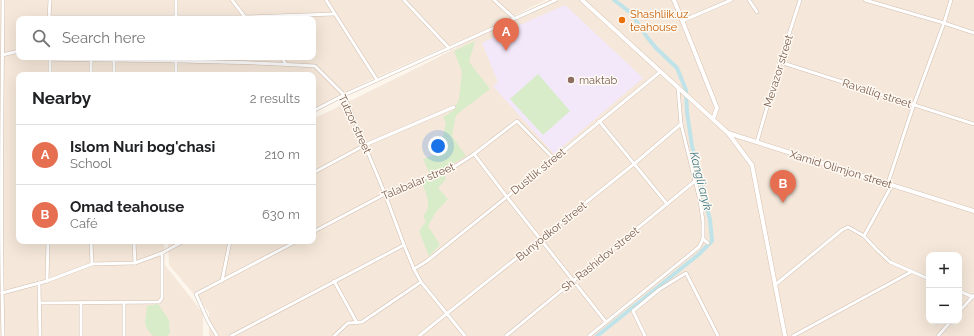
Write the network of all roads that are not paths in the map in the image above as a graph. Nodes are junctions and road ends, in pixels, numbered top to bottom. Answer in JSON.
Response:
{"nodes":[{"id":1,"x":3,"y":0,"type":"edge"},
{"id":2,"x":50,"y":0,"type":"edge"},
{"id":3,"x":176,"y":0,"type":"edge"},
{"id":4,"x":232,"y":0,"type":"edge"},
{"id":5,"x":326,"y":0,"type":"edge"},
{"id":6,"x":404,"y":0,"type":"edge"},
{"id":7,"x":494,"y":0,"type":"edge"},
{"id":8,"x":556,"y":0,"type":"edge"},
{"id":9,"x":582,"y":0,"type":"edge"},
{"id":10,"x":674,"y":0,"type":"edge"},
{"id":11,"x":731,"y":0,"type":"edge"},
{"id":12,"x":749,"y":0,"type":"edge"},
{"id":13,"x":800,"y":0,"type":"edge"},
{"id":14,"x":865,"y":0,"type":"edge"},
{"id":15,"x":951,"y":0,"type":"edge"},
{"id":16,"x":757,"y":12,"type":"dead end"},
{"id":17,"x":334,"y":14,"type":"junction"},
{"id":18,"x":49,"y":16,"type":"edge"},
{"id":19,"x":176,"y":16,"type":"edge"},
{"id":20,"x":244,"y":16,"type":"edge"},
{"id":21,"x":275,"y":16,"type":"edge"},
{"id":22,"x":514,"y":18,"type":"junction"},
{"id":23,"x":682,"y":21,"type":"junction"},
{"id":24,"x":944,"y":23,"type":"junction"},
{"id":25,"x":974,"y":33,"type":"edge"},
{"id":26,"x":449,"y":48,"type":"junction"},
{"id":27,"x":16,"y":52,"type":"edge"},
{"id":28,"x":2,"y":55,"type":"junction"},
{"id":29,"x":50,"y":60,"type":"edge"},
{"id":30,"x":91,"y":60,"type":"joint"},
{"id":31,"x":114,"y":60,"type":"junction"},
{"id":32,"x":283,"y":60,"type":"edge"},
{"id":33,"x":176,"y":61,"type":"junction"},
{"id":34,"x":780,"y":62,"type":"junction"},
{"id":35,"x":286,"y":64,"type":"junction"},
{"id":36,"x":50,"y":72,"type":"edge"},
{"id":37,"x":91,"y":72,"type":"edge"},
{"id":38,"x":114,"y":72,"type":"edge"},
{"id":39,"x":176,"y":72,"type":"edge"},
{"id":40,"x":660,"y":72,"type":"junction"},
{"id":41,"x":1,"y":75,"type":"edge"},
{"id":42,"x":378,"y":80,"type":"junction"},
{"id":43,"x":678,"y":88,"type":"junction"},
{"id":44,"x":344,"y":95,"type":"junction"},
{"id":45,"x":914,"y":104,"type":"junction"},
{"id":46,"x":454,"y":107,"type":"dead end"},
{"id":47,"x":316,"y":109,"type":"edge"},
{"id":48,"x":712,"y":119,"type":"junction"},
{"id":49,"x":599,"y":121,"type":"junction"},
{"id":50,"x":681,"y":124,"type":"junction"},
{"id":51,"x":974,"y":124,"type":"edge"},
{"id":52,"x":728,"y":133,"type":"junction"},
{"id":53,"x":757,"y":142,"type":"junction"},
{"id":54,"x":365,"y":145,"type":"junction"},
{"id":55,"x":474,"y":154,"type":"junction"},
{"id":56,"x":554,"y":159,"type":"junction"},
{"id":57,"x":634,"y":164,"type":"junction"},
{"id":58,"x":316,"y":171,"type":"edge"},
{"id":59,"x":695,"y":181,"type":"junction"},
{"id":60,"x":890,"y":184,"type":"junction"},
{"id":61,"x":385,"y":194,"type":"junction"},
{"id":62,"x":507,"y":197,"type":"junction"},
{"id":63,"x":667,"y":204,"type":"junction"},
{"id":64,"x":974,"y":211,"type":"edge"},
{"id":65,"x":316,"y":230,"type":"edge"},
{"id":66,"x":864,"y":236,"type":"junction"},
{"id":67,"x":541,"y":238,"type":"junction"},
{"id":68,"x":703,"y":239,"type":"junction"},
{"id":69,"x":708,"y":243,"type":"dead end"},
{"id":70,"x":48,"y":244,"type":"edge"},
{"id":71,"x":92,"y":244,"type":"edge"},
{"id":72,"x":134,"y":244,"type":"edge"},
{"id":73,"x":178,"y":244,"type":"edge"},
{"id":74,"x":229,"y":244,"type":"edge"},
{"id":75,"x":291,"y":244,"type":"edge"},
{"id":76,"x":404,"y":245,"type":"junction"},
{"id":77,"x":162,"y":253,"type":"junction"},
{"id":78,"x":135,"y":263,"type":"junction"},
{"id":79,"x":92,"y":264,"type":"junction"},
{"id":80,"x":414,"y":269,"type":"junction"},
{"id":81,"x":911,"y":272,"type":"junction"},
{"id":82,"x":926,"y":278,"type":"edge"},
{"id":83,"x":574,"y":280,"type":"junction"},
{"id":84,"x":48,"y":281,"type":"junction"},
{"id":85,"x":222,"y":281,"type":"junction"},
{"id":86,"x":334,"y":281,"type":"junction"},
{"id":87,"x":421,"y":282,"type":"junction"},
{"id":88,"x":39,"y":283,"type":"junction"},
{"id":89,"x":776,"y":285,"type":"junction"},
{"id":90,"x":962,"y":292,"type":"edge"},
{"id":91,"x":1,"y":293,"type":"edge"},
{"id":92,"x":973,"y":296,"type":"edge"},
{"id":93,"x":40,"y":302,"type":"junction"},
{"id":94,"x":81,"y":302,"type":"junction"},
{"id":95,"x":124,"y":302,"type":"junction"},
{"id":96,"x":962,"y":309,"type":"edge"},
{"id":97,"x":447,"y":314,"type":"junction"},
{"id":98,"x":606,"y":322,"type":"junction"},
{"id":99,"x":357,"y":323,"type":"junction"},
{"id":100,"x":948,"y":324,"type":"edge"},
{"id":101,"x":3,"y":336,"type":"edge"},
{"id":102,"x":40,"y":336,"type":"edge"},
{"id":103,"x":81,"y":336,"type":"edge"},
{"id":104,"x":124,"y":336,"type":"edge"},
{"id":105,"x":216,"y":336,"type":"edge"},
{"id":106,"x":231,"y":336,"type":"edge"},
{"id":107,"x":334,"y":336,"type":"edge"},
{"id":108,"x":419,"y":336,"type":"edge"},
{"id":109,"x":465,"y":336,"type":"edge"},
{"id":110,"x":506,"y":336,"type":"edge"},
{"id":111,"x":589,"y":336,"type":"edge"},
{"id":112,"x":645,"y":336,"type":"edge"},
{"id":113,"x":718,"y":336,"type":"edge"},
{"id":114,"x":785,"y":336,"type":"edge"},
{"id":115,"x":793,"y":336,"type":"edge"},
{"id":116,"x":938,"y":336,"type":"edge"}],
"edges":[{"from":1,"to":28,"type":"street"},
{"from":2,"to":18,"type":"street"},
{"from":3,"to":19,"type":"street"},
{"from":4,"to":20,"type":"street"},
{"from":5,"to":17,"type":"street"},
{"from":6,"to":26,"type":"street"},
{"from":7,"to":22,"type":"street"},
{"from":8,"to":22,"type":"street"},
{"from":9,"to":40,"type":"main road"},
{"from":10,"to":23,"type":"main road"},
{"from":11,"to":23,"type":"street"},
{"from":12,"to":16,"type":"street"},
{"from":13,"to":34,"type":"street","name":"Mevazor street"},
{"from":14,"to":24,"type":"street"},
{"from":15,"to":24,"type":"street"},
{"from":17,"to":21,"type":"street"},
{"from":17,"to":42,"type":"street"},
{"from":22,"to":26,"type":"street"},
{"from":23,"to":48,"type":"main road"},
{"from":24,"to":25,"type":"street"},
{"from":24,"to":45,"type":"street"},
{"from":26,"to":42,"type":"street"},
{"from":27,"to":28,"type":"street"},
{"from":28,"to":41,"type":"street"},
{"from":29,"to":36,"type":"street"},
{"from":30,"to":31,"type":"street","name":"Tutzor street"},
{"from":30,"to":37,"type":"street"},
{"from":31,"to":33,"type":"street","name":"Tutzor street"},
{"from":31,"to":38,"type":"street"},
{"from":32,"to":35,"type":"street"},
{"from":33,"to":35,"type":"street","name":"Tutzor street"},
{"from":33,"to":39,"type":"street"},
{"from":34,"to":45,"type":"street","name":"Ravalliq street"},
{"from":34,"to":53,"type":"street","name":"Mevazor street"},
{"from":35,"to":44,"type":"street","name":"Tutzor street"},
{"from":40,"to":43,"type":"main road"},
{"from":40,"to":49,"type":"street","name":"Dustlik street"},
{"from":41,"to":91,"type":"street"},
{"from":42,"to":44,"type":"street"},
{"from":43,"to":48,"type":"main road","name":"Xamid Olimjon street"},
{"from":43,"to":50,"type":"street"},
{"from":44,"to":47,"type":"street"},
{"from":44,"to":54,"type":"street","name":"Tutzor street"},
{"from":45,"to":51,"type":"street","name":"Ravalliq street"},
{"from":45,"to":60,"type":"street"},
{"from":46,"to":54,"type":"street"},
{"from":48,"to":52,"type":"main road","name":"Xamid Olimjon street"},
{"from":49,"to":56,"type":"street","name":"Dustlik street"},
{"from":49,"to":57,"type":"street"},
{"from":50,"to":57,"type":"street","name":"Bunyodkor street"},
{"from":50,"to":59,"type":"street"},
{"from":52,"to":53,"type":"main road","name":"Xamid Olimjon street"},
{"from":52,"to":89,"type":"main road"},
{"from":53,"to":60,"type":"main road","name":"Xamid Olimjon street"},
{"from":54,"to":58,"type":"street"},
{"from":54,"to":61,"type":"street","name":"Tutzor street"},
{"from":55,"to":56,"type":"street","name":"Talabalar street"},
{"from":55,"to":61,"type":"street","name":"Talabalar street"},
{"from":55,"to":62,"type":"street"},
{"from":56,"to":62,"type":"street","name":"Dustlik street"},
{"from":57,"to":63,"type":"street"},
{"from":57,"to":67,"type":"street","name":"Bunyodkor street"},
{"from":59,"to":63,"type":"street","name":"Sh. Rashidov street"},
{"from":59,"to":68,"type":"street"},
{"from":60,"to":64,"type":"main road","name":"Xamid Olimjon street"},
{"from":60,"to":66,"type":"street"},
{"from":61,"to":65,"type":"street","name":"Talabalar street"},
{"from":61,"to":76,"type":"street","name":"Tutzor street"},
{"from":62,"to":67,"type":"street"},
{"from":62,"to":80,"type":"street","name":"Dustlik street"},
{"from":63,"to":83,"type":"street","name":"Sh. Rashidov street"},
{"from":66,"to":81,"type":"street"},
{"from":66,"to":89,"type":"street"},
{"from":67,"to":83,"type":"street"},
{"from":67,"to":97,"type":"street","name":"Bunyodkor street"},
{"from":68,"to":69,"type":"street"},
{"from":68,"to":98,"type":"street"},
{"from":70,"to":84,"type":"street"},
{"from":71,"to":79,"type":"street"},
{"from":72,"to":78,"type":"street"},
{"from":73,"to":77,"type":"street"},
{"from":74,"to":85,"type":"street"},
{"from":75,"to":85,"type":"street"},
{"from":76,"to":80,"type":"street","name":"Tutzor street"},
{"from":76,"to":86,"type":"street"},
{"from":77,"to":78,"type":"street"},
{"from":77,"to":95,"type":"street"},
{"from":78,"to":79,"type":"street"},
{"from":79,"to":84,"type":"street"},
{"from":80,"to":87,"type":"street","name":"Tutzor street"},
{"from":81,"to":82,"type":"street"},
{"from":81,"to":115,"type":"street"},
{"from":83,"to":98,"type":"street"},
{"from":83,"to":110,"type":"street","name":"Sh. Rashidov street"},
{"from":84,"to":88,"type":"street"},
{"from":85,"to":105,"type":"street"},
{"from":86,"to":99,"type":"street"},
{"from":86,"to":106,"type":"street"},
{"from":87,"to":97,"type":"street","name":"Tutzor street"},
{"from":87,"to":99,"type":"street"},
{"from":88,"to":91,"type":"street"},
{"from":88,"to":93,"type":"street"},
{"from":89,"to":114,"type":"main road"},
{"from":90,"to":92,"type":"street"},
{"from":91,"to":101,"type":"street"},
{"from":92,"to":96,"type":"street"},
{"from":93,"to":94,"type":"street"},
{"from":93,"to":102,"type":"street"},
{"from":94,"to":95,"type":"street"},
{"from":94,"to":103,"type":"street"},
{"from":95,"to":104,"type":"street"},
{"from":97,"to":108,"type":"street","name":"Bunyodkor street"},
{"from":97,"to":109,"type":"street","name":"Tutzor street"},
{"from":98,"to":111,"type":"street"},
{"from":99,"to":107,"type":"street"},
{"from":100,"to":116,"type":"street"},
{"from":112,"to":113,"type":"street"}]}
